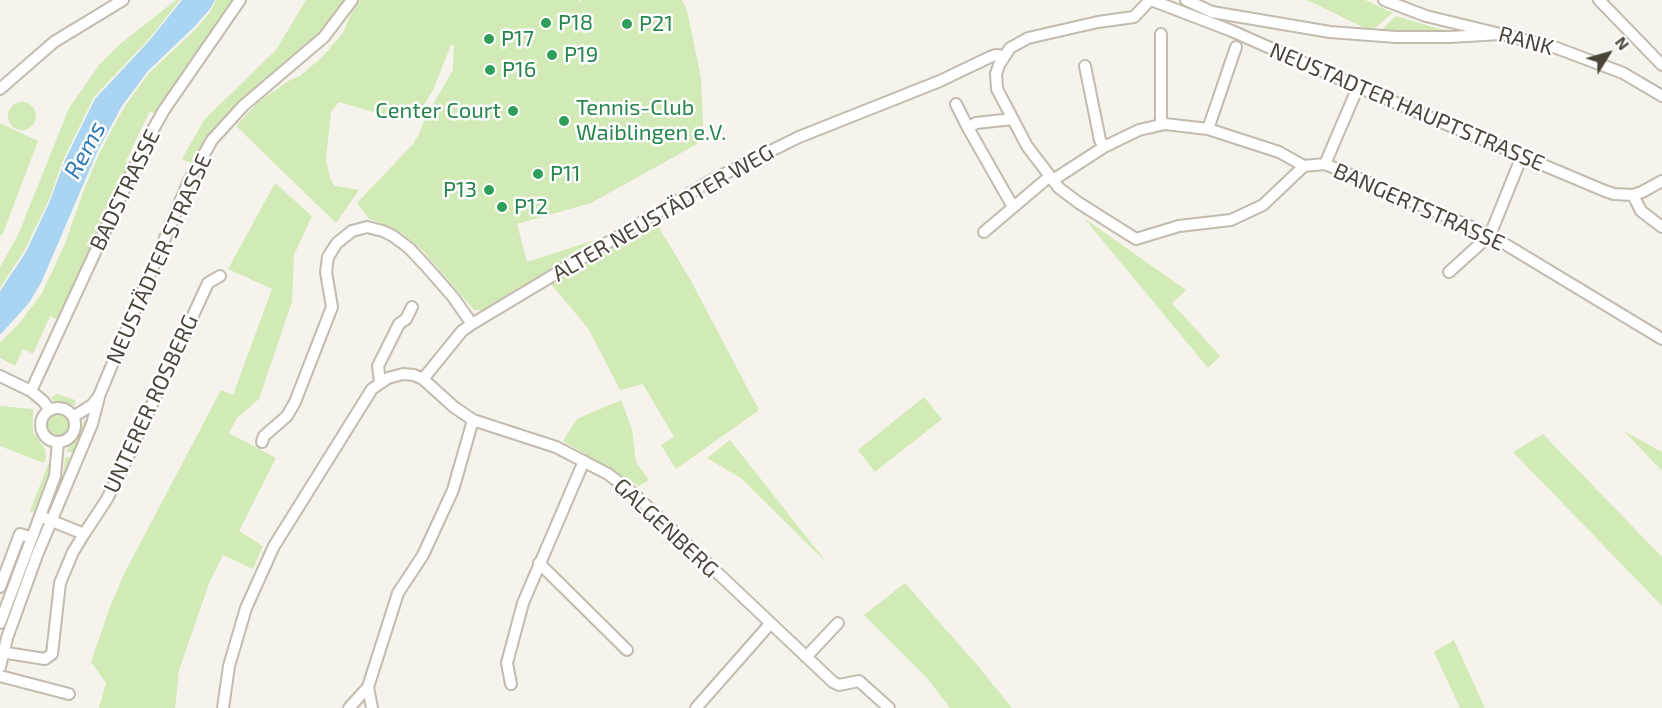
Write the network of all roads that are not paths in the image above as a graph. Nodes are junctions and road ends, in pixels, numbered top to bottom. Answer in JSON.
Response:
{"nodes":[{"id":1,"x":240,"y":0,"type":"edge"},
{"id":2,"x":352,"y":0,"type":"edge"},
{"id":3,"x":1151,"y":0,"type":"edge"},
{"id":4,"x":1186,"y":0,"type":"edge"},
{"id":5,"x":1384,"y":0,"type":"edge"},
{"id":6,"x":1599,"y":0,"type":"edge"},
{"id":7,"x":121,"y":1,"type":"edge"},
{"id":8,"x":1161,"y":34,"type":"dead end"},
{"id":9,"x":1500,"y":34,"type":"junction"},
{"id":10,"x":1236,"y":47,"type":"dead end"},
{"id":11,"x":1004,"y":56,"type":"junction"},
{"id":12,"x":1085,"y":66,"type":"dead end"},
{"id":13,"x":1662,"y":66,"type":"edge"},
{"id":14,"x":1358,"y":87,"type":"junction"},
{"id":15,"x":0,"y":89,"type":"edge"},
{"id":16,"x":1662,"y":96,"type":"edge"},
{"id":17,"x":956,"y":104,"type":"dead end"},
{"id":18,"x":1013,"y":119,"type":"junction"},
{"id":19,"x":1161,"y":125,"type":"junction"},
{"id":20,"x":968,"y":128,"type":"junction"},
{"id":21,"x":1208,"y":129,"type":"junction"},
{"id":22,"x":1104,"y":147,"type":"junction"},
{"id":23,"x":1522,"y":156,"type":"junction"},
{"id":24,"x":1325,"y":164,"type":"junction"},
{"id":25,"x":1304,"y":166,"type":"junction"},
{"id":26,"x":1051,"y":178,"type":"junction"},
{"id":27,"x":1662,"y":181,"type":"edge"},
{"id":28,"x":1633,"y":195,"type":"junction"},
{"id":29,"x":1013,"y":207,"type":"junction"},
{"id":30,"x":1662,"y":227,"type":"edge"},
{"id":31,"x":984,"y":231,"type":"dead end"},
{"id":32,"x":1490,"y":235,"type":"junction"},
{"id":33,"x":1449,"y":272,"type":"dead end"},
{"id":34,"x":220,"y":276,"type":"dead end"},
{"id":35,"x":412,"y":307,"type":"dead end"},
{"id":36,"x":472,"y":324,"type":"junction"},
{"id":37,"x":1662,"y":339,"type":"edge"},
{"id":38,"x":0,"y":376,"type":"edge"},
{"id":39,"x":423,"y":379,"type":"junction"},
{"id":40,"x":380,"y":382,"type":"junction"},
{"id":41,"x":31,"y":391,"type":"junction"},
{"id":42,"x":99,"y":396,"type":"junction"},
{"id":43,"x":50,"y":410,"type":"junction"},
{"id":44,"x":73,"y":417,"type":"junction"},
{"id":45,"x":473,"y":420,"type":"junction"},
{"id":46,"x":57,"y":442,"type":"junction"},
{"id":47,"x":262,"y":442,"type":"dead end"},
{"id":48,"x":584,"y":461,"type":"junction"},
{"id":49,"x":45,"y":518,"type":"junction"},
{"id":50,"x":84,"y":534,"type":"junction"},
{"id":51,"x":32,"y":538,"type":"junction"},
{"id":52,"x":539,"y":563,"type":"junction"},
{"id":53,"x":0,"y":587,"type":"edge"},
{"id":54,"x":1,"y":616,"type":"edge"},
{"id":55,"x":838,"y":623,"type":"dead end"},
{"id":56,"x":771,"y":624,"type":"junction"},
{"id":57,"x":627,"y":650,"type":"dead end"},
{"id":58,"x":4,"y":653,"type":"edge"},
{"id":59,"x":806,"y":657,"type":"junction"},
{"id":60,"x":0,"y":667,"type":"edge"},
{"id":61,"x":0,"y":676,"type":"edge"},
{"id":62,"x":512,"y":684,"type":"dead end"},
{"id":63,"x":368,"y":687,"type":"junction"},
{"id":64,"x":69,"y":694,"type":"dead end"},
{"id":65,"x":223,"y":708,"type":"edge"},
{"id":66,"x":349,"y":708,"type":"edge"},
{"id":67,"x":372,"y":708,"type":"edge"},
{"id":68,"x":696,"y":708,"type":"edge"},
{"id":69,"x":889,"y":708,"type":"edge"}],
"edges":[{"from":1,"to":41,"type":"street","name":"BADSTRASSE"},
{"from":2,"to":42,"type":"street","name":"NEUSTÄDTER STRASSE"},
{"from":3,"to":11,"type":"street"},
{"from":3,"to":14,"type":"street","name":"NEUSTADTER HAUPTSTRASSE"},
{"from":4,"to":9,"type":"street"},
{"from":5,"to":9,"type":"street","name":"RANK"},
{"from":6,"to":13,"type":"street"},
{"from":7,"to":15,"type":"street"},
{"from":8,"to":19,"type":"street"},
{"from":9,"to":16,"type":"street","name":"RANK"},
{"from":10,"to":21,"type":"street"},
{"from":11,"to":18,"type":"street"},
{"from":11,"to":36,"type":"street","name":"ALTER NEUSTÄDTER WEG"},
{"from":12,"to":22,"type":"street"},
{"from":14,"to":23,"type":"street","name":"NEUSTADTER HAUPTSTRASSE"},
{"from":14,"to":24,"type":"street"},
{"from":17,"to":20,"type":"street"},
{"from":18,"to":20,"type":"street"},
{"from":18,"to":26,"type":"street"},
{"from":19,"to":21,"type":"street"},
{"from":19,"to":22,"type":"street"},
{"from":20,"to":29,"type":"street"},
{"from":21,"to":25,"type":"street"},
{"from":22,"to":26,"type":"street"},
{"from":23,"to":28,"type":"street","name":"NEUSTADTER HAUPTSTRASSE"},
{"from":23,"to":32,"type":"street"},
{"from":24,"to":25,"type":"street","name":"BANGERTSTRASSE"},
{"from":24,"to":32,"type":"street","name":"BANGERTSTRASSE"},
{"from":25,"to":26,"type":"street","name":"BANGERTSTRASSE"},
{"from":26,"to":29,"type":"street"},
{"from":27,"to":28,"type":"street"},
{"from":28,"to":30,"type":"street"},
{"from":29,"to":31,"type":"street"},
{"from":32,"to":33,"type":"street"},
{"from":32,"to":37,"type":"street","name":"BANGERTSTRASSE"},
{"from":34,"to":50,"type":"street","name":"UNTERER ROSBERG"},
{"from":35,"to":40,"type":"street"},
{"from":36,"to":39,"type":"street","name":"ALTER NEUSTÄDTER WEG"},
{"from":36,"to":47,"type":"street"},
{"from":38,"to":41,"type":"street"},
{"from":39,"to":40,"type":"street"},
{"from":39,"to":45,"type":"street","name":"GALGENBERG"},
{"from":40,"to":65,"type":"street"},
{"from":41,"to":43,"type":"street"},
{"from":42,"to":44,"type":"street","name":"NEUSTÄDTER STRASSE"},
{"from":42,"to":49,"type":"street","name":"NEUSTÄDTER STRASSE"},
{"from":43,"to":44,"type":"street"},
{"from":43,"to":46,"type":"street"},
{"from":44,"to":46,"type":"street"},
{"from":45,"to":48,"type":"street","name":"GALGENBERG"},
{"from":45,"to":63,"type":"street"},
{"from":46,"to":49,"type":"street","name":"NEUSTÄDTER STRASSE"},
{"from":48,"to":52,"type":"street"},
{"from":48,"to":56,"type":"street","name":"GALGENBERG"},
{"from":49,"to":50,"type":"street"},
{"from":49,"to":51,"type":"street","name":"NEUSTÄDTER STRASSE"},
{"from":49,"to":58,"type":"street","name":"NEUSTÄDTER STRASSE"},
{"from":50,"to":58,"type":"street","name":"UNTERER ROSBERG"},
{"from":51,"to":53,"type":"street"},
{"from":51,"to":54,"type":"street","name":"NEUSTÄDTER STRASSE"},
{"from":52,"to":57,"type":"street"},
{"from":52,"to":62,"type":"street"},
{"from":55,"to":59,"type":"street"},
{"from":56,"to":59,"type":"street","name":"GALGENBERG"},
{"from":56,"to":68,"type":"street"},
{"from":58,"to":60,"type":"street","name":"NEUSTÄDTER STRASSE"},
{"from":59,"to":69,"type":"street","name":"GALGENBERG"},
{"from":61,"to":64,"type":"street"},
{"from":63,"to":66,"type":"street"},
{"from":63,"to":67,"type":"street"}]}
